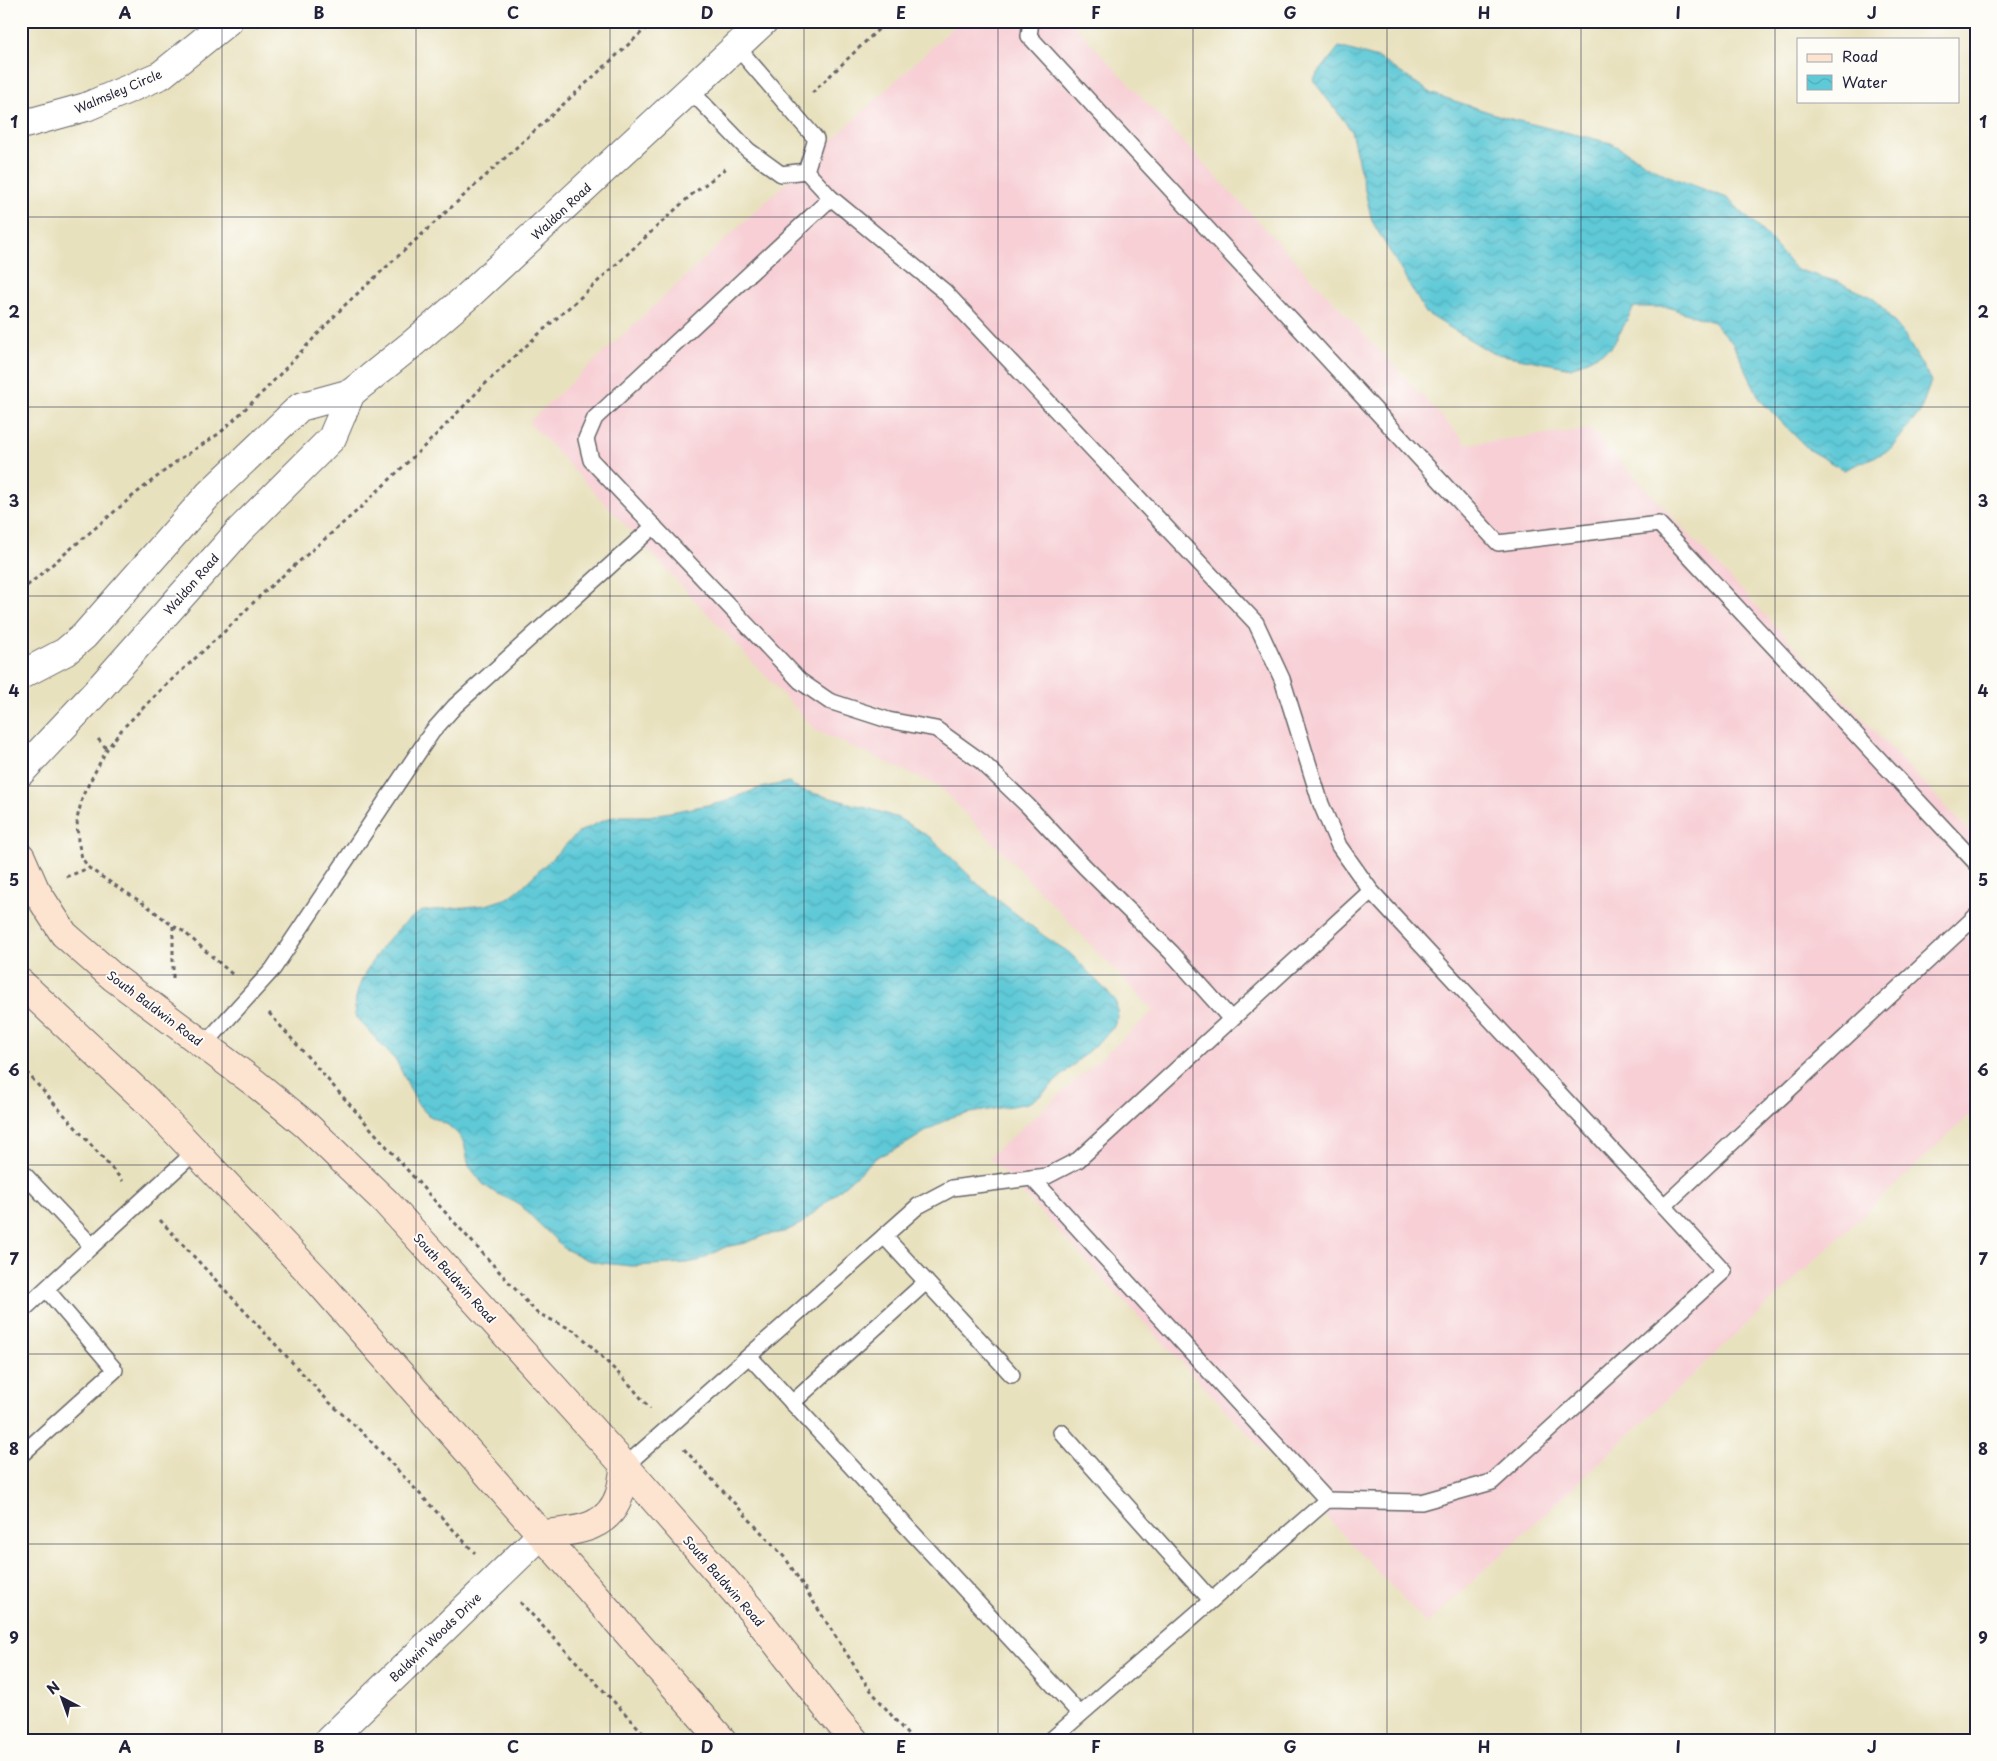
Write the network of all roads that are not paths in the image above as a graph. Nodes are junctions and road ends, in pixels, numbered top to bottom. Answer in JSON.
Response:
{"nodes":[{"id":1,"x":228,"y":21,"type":"edge"},
{"id":2,"x":764,"y":21,"type":"edge"},
{"id":3,"x":1031,"y":21,"type":"edge"},
{"id":4,"x":736,"y":47,"type":"junction"},
{"id":5,"x":690,"y":90,"type":"junction"},
{"id":6,"x":21,"y":125,"type":"edge"},
{"id":7,"x":806,"y":171,"type":"junction"},
{"id":8,"x":831,"y":198,"type":"junction"},
{"id":9,"x":351,"y":393,"type":"junction"},
{"id":10,"x":654,"y":526,"type":"junction"},
{"id":11,"x":21,"y":675,"type":"edge"},
{"id":12,"x":21,"y":772,"type":"edge"},
{"id":13,"x":21,"y":857,"type":"edge"},
{"id":14,"x":1976,"y":863,"type":"edge"},
{"id":15,"x":1371,"y":891,"type":"junction"},
{"id":16,"x":1976,"y":916,"type":"edge"},
{"id":17,"x":21,"y":983,"type":"edge"},
{"id":18,"x":1230,"y":1018,"type":"junction"},
{"id":19,"x":204,"y":1045,"type":"junction"},
{"id":20,"x":196,"y":1151,"type":"junction"},
{"id":21,"x":21,"y":1171,"type":"edge"},
{"id":22,"x":1032,"y":1178,"type":"junction"},
{"id":23,"x":1664,"y":1206,"type":"junction"},
{"id":24,"x":884,"y":1236,"type":"junction"},
{"id":25,"x":92,"y":1246,"type":"junction"},
{"id":26,"x":926,"y":1282,"type":"junction"},
{"id":27,"x":46,"y":1289,"type":"junction"},
{"id":28,"x":21,"y":1312,"type":"edge"},
{"id":29,"x":749,"y":1356,"type":"junction"},
{"id":30,"x":1012,"y":1375,"type":"dead end"},
{"id":31,"x":792,"y":1402,"type":"junction"},
{"id":32,"x":1062,"y":1432,"type":"dead end"},
{"id":33,"x":21,"y":1455,"type":"edge"},
{"id":34,"x":625,"y":1466,"type":"junction"},
{"id":35,"x":1327,"y":1500,"type":"junction"},
{"id":36,"x":542,"y":1534,"type":"junction"},
{"id":37,"x":1211,"y":1600,"type":"junction"},
{"id":38,"x":1080,"y":1714,"type":"junction"},
{"id":39,"x":328,"y":1740,"type":"edge"},
{"id":40,"x":722,"y":1740,"type":"edge"},
{"id":41,"x":854,"y":1740,"type":"edge"},
{"id":42,"x":1051,"y":1740,"type":"edge"}],
"edges":[{"from":1,"to":6,"type":"street","name":"Walmsley Circle"},
{"from":2,"to":4,"type":"street","name":"Waldon Road"},
{"from":3,"to":14,"type":"lane"},
{"from":4,"to":5,"type":"street","name":"Waldon Road"},
{"from":4,"to":7,"type":"lane"},
{"from":5,"to":7,"type":"lane"},
{"from":5,"to":9,"type":"street","name":"Waldon Road"},
{"from":7,"to":8,"type":"lane"},
{"from":8,"to":10,"type":"lane"},
{"from":8,"to":15,"type":"lane"},
{"from":9,"to":11,"type":"street","name":"Waldon Road"},
{"from":9,"to":12,"type":"street","name":"Waldon Road"},
{"from":10,"to":18,"type":"lane"},
{"from":10,"to":19,"type":"lane"},
{"from":13,"to":19,"type":"main road","name":"South Baldwin Road"},
{"from":15,"to":18,"type":"lane"},
{"from":15,"to":23,"type":"lane"},
{"from":16,"to":23,"type":"lane"},
{"from":17,"to":20,"type":"main road"},
{"from":18,"to":22,"type":"lane"},
{"from":19,"to":34,"type":"main road","name":"South Baldwin Road"},
{"from":20,"to":25,"type":"lane"},
{"from":20,"to":36,"type":"main road"},
{"from":21,"to":25,"type":"lane"},
{"from":22,"to":24,"type":"lane"},
{"from":22,"to":35,"type":"lane"},
{"from":23,"to":35,"type":"lane"},
{"from":24,"to":26,"type":"lane"},
{"from":24,"to":29,"type":"lane"},
{"from":25,"to":27,"type":"lane"},
{"from":26,"to":30,"type":"lane"},
{"from":26,"to":31,"type":"lane"},
{"from":27,"to":28,"type":"lane"},
{"from":27,"to":33,"type":"lane"},
{"from":29,"to":31,"type":"lane"},
{"from":29,"to":34,"type":"lane"},
{"from":31,"to":38,"type":"lane"},
{"from":32,"to":37,"type":"lane"},
{"from":34,"to":36,"type":"main road"},
{"from":34,"to":41,"type":"main road","name":"South Baldwin Road"},
{"from":35,"to":37,"type":"lane"},
{"from":36,"to":39,"type":"street","name":"Baldwin Woods Drive"},
{"from":36,"to":40,"type":"main road"},
{"from":37,"to":38,"type":"lane"},
{"from":38,"to":42,"type":"lane"}]}
